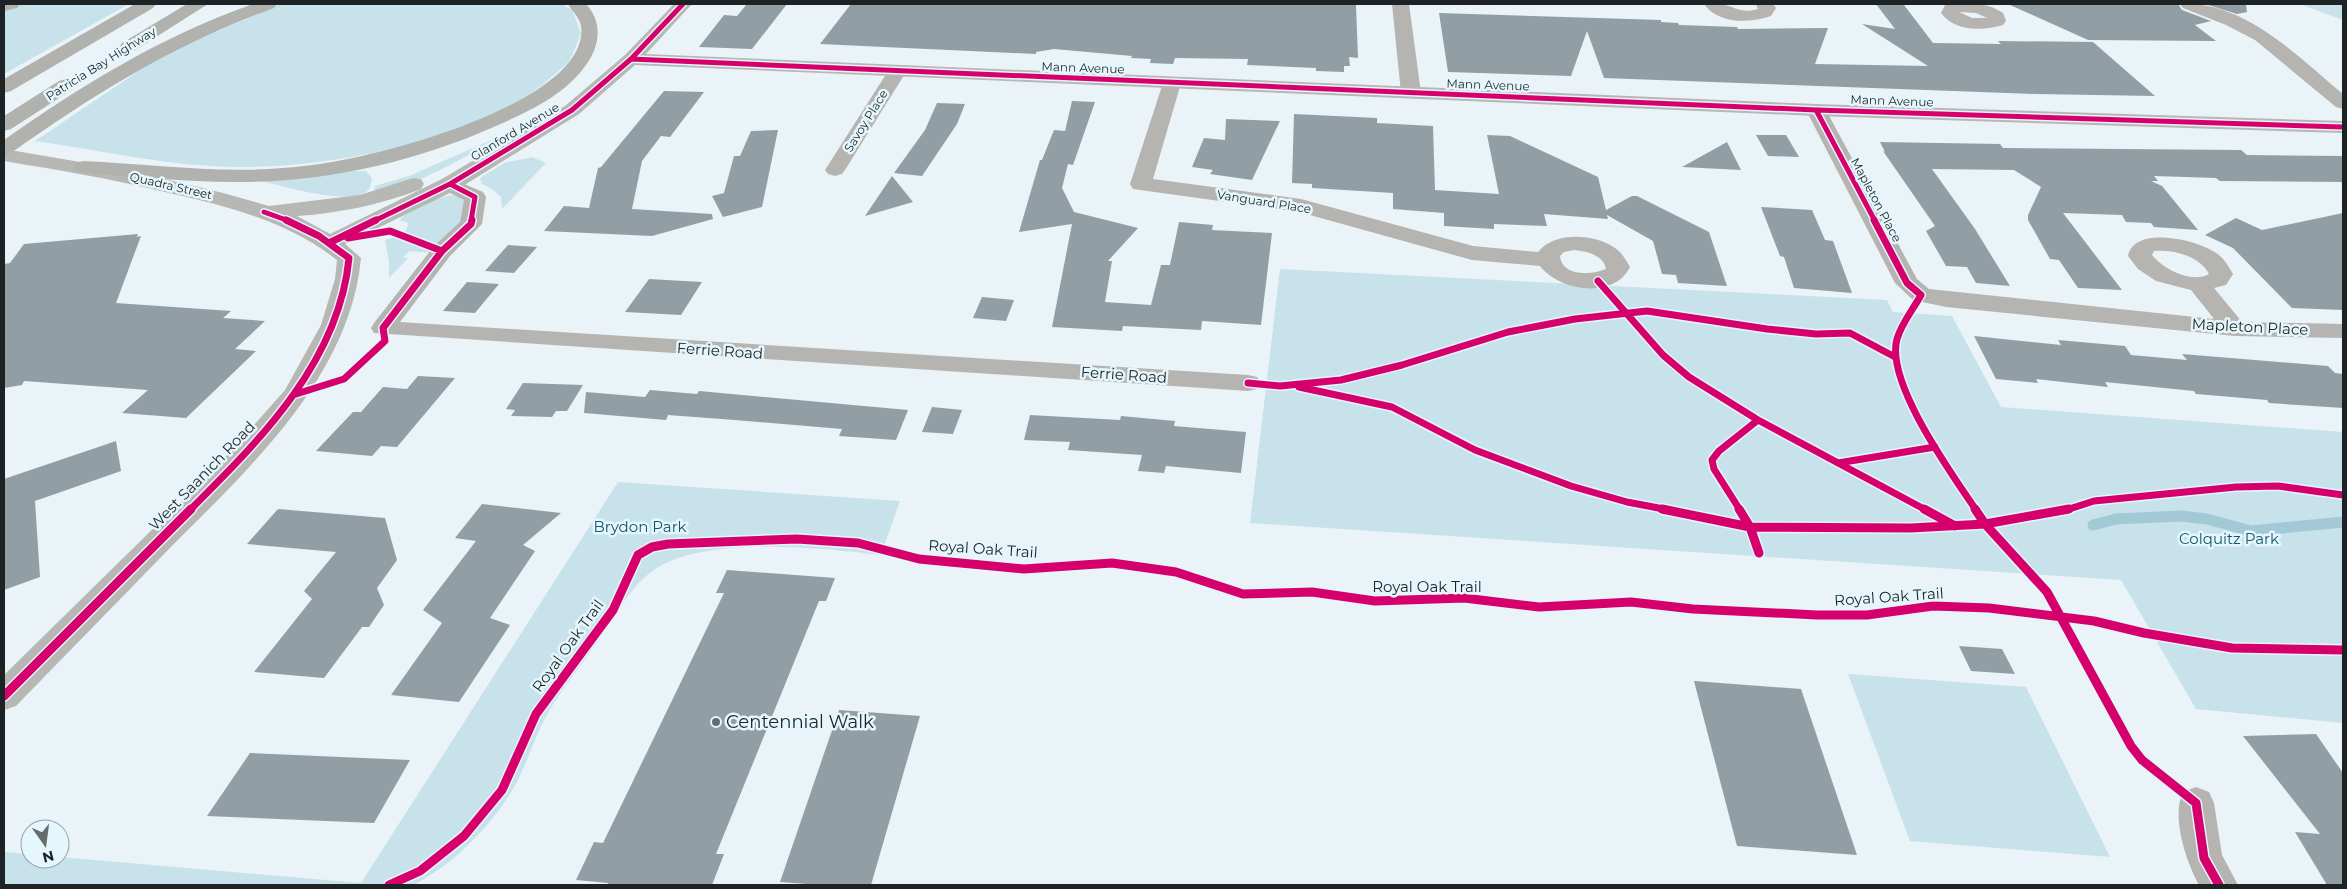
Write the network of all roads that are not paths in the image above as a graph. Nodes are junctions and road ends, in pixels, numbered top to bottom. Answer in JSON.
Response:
{"nodes":[{"id":1,"x":10,"y":4,"type":"edge"},
{"id":2,"x":147,"y":4,"type":"edge"},
{"id":3,"x":199,"y":4,"type":"edge"},
{"id":4,"x":268,"y":4,"type":"edge"},
{"id":5,"x":576,"y":4,"type":"edge"},
{"id":6,"x":683,"y":4,"type":"edge"},
{"id":7,"x":1400,"y":4,"type":"edge"},
{"id":8,"x":1697,"y":4,"type":"edge"},
{"id":9,"x":1713,"y":4,"type":"edge"},
{"id":10,"x":1764,"y":4,"type":"edge"},
{"id":11,"x":2189,"y":4,"type":"edge"},
{"id":12,"x":4,"y":6,"type":"edge"},
{"id":13,"x":109,"y":58,"type":"dead end"},
{"id":14,"x":631,"y":59,"type":"junction"},
{"id":15,"x":92,"y":68,"type":"dead end"},
{"id":16,"x":897,"y":72,"type":"junction"},
{"id":17,"x":1172,"y":83,"type":"junction"},
{"id":18,"x":4,"y":87,"type":"edge"},
{"id":19,"x":1411,"y":93,"type":"junction"},
{"id":20,"x":2343,"y":103,"type":"edge"},
{"id":21,"x":1816,"y":110,"type":"junction"},
{"id":22,"x":4,"y":125,"type":"edge"},
{"id":23,"x":2343,"y":127,"type":"edge"},
{"id":24,"x":517,"y":145,"type":"junction"},
{"id":25,"x":4,"y":149,"type":"edge"},
{"id":26,"x":4,"y":155,"type":"edge"},
{"id":27,"x":83,"y":166,"type":"junction"},
{"id":28,"x":835,"y":170,"type":"dead end"},
{"id":29,"x":450,"y":184,"type":"junction"},
{"id":30,"x":264,"y":212,"type":"junction"},
{"id":31,"x":330,"y":242,"type":"junction"},
{"id":32,"x":1547,"y":260,"type":"dead end"},
{"id":33,"x":2198,"y":284,"type":"dead end"},
{"id":34,"x":2234,"y":329,"type":"junction"},
{"id":35,"x":2343,"y":331,"type":"edge"},
{"id":36,"x":1248,"y":383,"type":"dead end"},
{"id":37,"x":4,"y":696,"type":"edge"},
{"id":38,"x":2196,"y":803,"type":"dead end"},
{"id":39,"x":2218,"y":885,"type":"edge"}],
"edges":[{"from":1,"to":12,"type":"highway"},
{"from":2,"to":18,"type":"highway","name":"Patricia Bay Highway"},
{"from":3,"to":13,"type":"highway","name":"Patricia Bay Highway"},
{"from":4,"to":25,"type":"highway"},
{"from":5,"to":27,"type":"highway"},
{"from":6,"to":14,"type":"main road","name":"Glanford Avenue"},
{"from":7,"to":19,"type":"street"},
{"from":8,"to":9,"type":"street"},
{"from":9,"to":10,"type":"street"},
{"from":11,"to":20,"type":"street"},
{"from":14,"to":16,"type":"main road","name":"Mann Avenue"},
{"from":14,"to":24,"type":"main road","name":"Glanford Avenue"},
{"from":15,"to":22,"type":"highway","name":"Patricia Bay Highway"},
{"from":16,"to":17,"type":"main road","name":"Mann Avenue"},
{"from":16,"to":28,"type":"street","name":"Savoy Place"},
{"from":17,"to":19,"type":"main road","name":"Mann Avenue"},
{"from":17,"to":32,"type":"street","name":"Vanguard Place"},
{"from":19,"to":21,"type":"main road","name":"Mann Avenue"},
{"from":21,"to":23,"type":"main road","name":"Mann Avenue"},
{"from":21,"to":34,"type":"street","name":"Mapleton Place"},
{"from":24,"to":29,"type":"main road","name":"Glanford Avenue"},
{"from":24,"to":30,"type":"main road"},
{"from":26,"to":27,"type":"main road","name":"Quadra Street"},
{"from":27,"to":30,"type":"main road","name":"Quadra Street"},
{"from":29,"to":31,"type":"main road","name":"Glanford Avenue"},
{"from":29,"to":36,"type":"street","name":"Ferrie Road"},
{"from":30,"to":31,"type":"main road","name":"Quadra Street"},
{"from":31,"to":37,"type":"main road","name":"West Saanich Road"},
{"from":33,"to":34,"type":"street"},
{"from":34,"to":35,"type":"street","name":"Mapleton Place"},
{"from":38,"to":39,"type":"street"}]}
